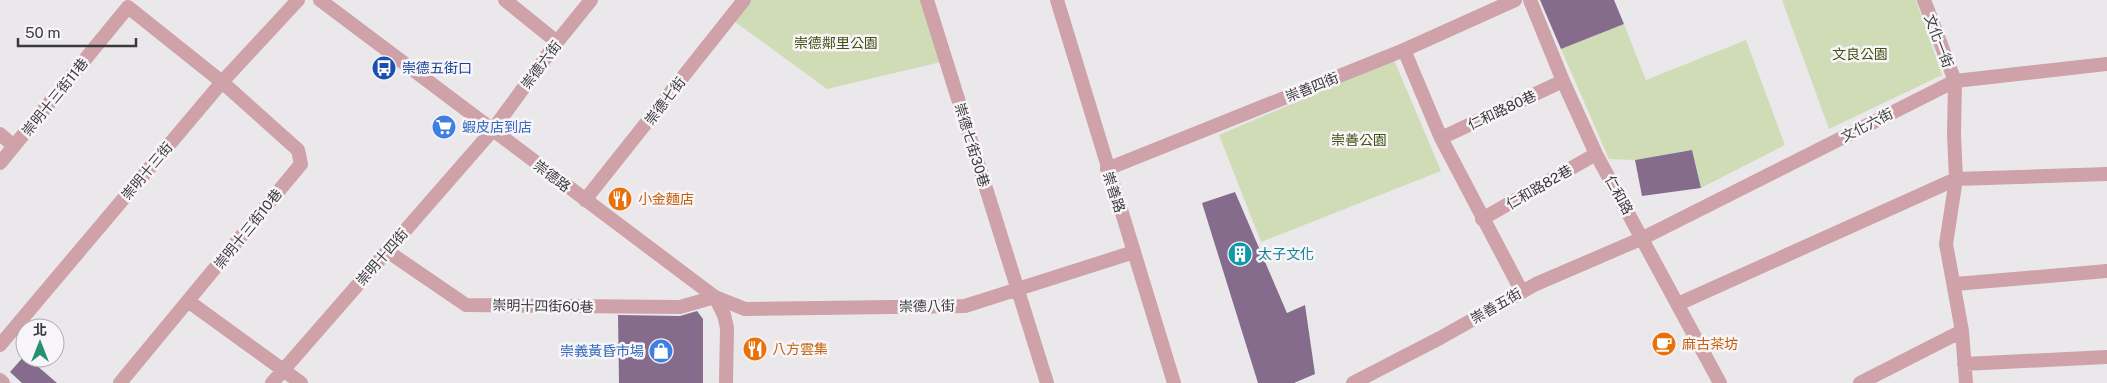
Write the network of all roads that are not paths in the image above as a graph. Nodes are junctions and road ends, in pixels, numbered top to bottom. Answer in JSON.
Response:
{"nodes":[{"id":1,"x":298,"y":0,"type":"edge"},
{"id":2,"x":320,"y":0,"type":"edge"},
{"id":3,"x":505,"y":0,"type":"edge"},
{"id":4,"x":591,"y":0,"type":"edge"},
{"id":5,"x":744,"y":0,"type":"edge"},
{"id":6,"x":927,"y":0,"type":"edge"},
{"id":7,"x":1057,"y":0,"type":"edge"},
{"id":8,"x":1514,"y":0,"type":"edge"},
{"id":9,"x":1530,"y":0,"type":"edge"},
{"id":10,"x":1924,"y":0,"type":"edge"},
{"id":11,"x":557,"y":42,"type":"junction"},
{"id":12,"x":1404,"y":50,"type":"junction"},
{"id":13,"x":2107,"y":64,"type":"edge"},
{"id":14,"x":1563,"y":81,"type":"junction"},
{"id":15,"x":1955,"y":81,"type":"junction"},
{"id":16,"x":222,"y":82,"type":"junction"},
{"id":17,"x":492,"y":131,"type":"junction"},
{"id":18,"x":0,"y":134,"type":"edge"},
{"id":19,"x":1441,"y":138,"type":"junction"},
{"id":20,"x":14,"y":146,"type":"junction"},
{"id":21,"x":1596,"y":154,"type":"junction"},
{"id":22,"x":0,"y":163,"type":"edge"},
{"id":23,"x":1107,"y":169,"type":"junction"},
{"id":24,"x":2107,"y":174,"type":"edge"},
{"id":25,"x":1956,"y":179,"type":"junction"},
{"id":26,"x":585,"y":200,"type":"junction"},
{"id":27,"x":1482,"y":219,"type":"junction"},
{"id":28,"x":1643,"y":238,"type":"junction"},
{"id":29,"x":387,"y":251,"type":"junction"},
{"id":30,"x":1134,"y":252,"type":"junction"},
{"id":31,"x":2107,"y":271,"type":"edge"},
{"id":32,"x":1954,"y":284,"type":"junction"},
{"id":33,"x":1017,"y":289,"type":"junction"},
{"id":34,"x":1522,"y":292,"type":"junction"},
{"id":35,"x":715,"y":297,"type":"junction"},
{"id":36,"x":188,"y":301,"type":"junction"},
{"id":37,"x":1678,"y":304,"type":"junction"},
{"id":38,"x":1962,"y":331,"type":"junction"},
{"id":39,"x":0,"y":345,"type":"edge"},
{"id":40,"x":2107,"y":357,"type":"edge"},
{"id":41,"x":1964,"y":364,"type":"junction"},
{"id":42,"x":284,"y":370,"type":"junction"},
{"id":43,"x":0,"y":380,"type":"edge"},
{"id":44,"x":3,"y":383,"type":"edge"},
{"id":45,"x":120,"y":383,"type":"edge"},
{"id":46,"x":272,"y":383,"type":"edge"},
{"id":47,"x":301,"y":383,"type":"edge"},
{"id":48,"x":726,"y":383,"type":"edge"},
{"id":49,"x":1047,"y":383,"type":"edge"},
{"id":50,"x":1174,"y":383,"type":"edge"},
{"id":51,"x":1353,"y":383,"type":"edge"},
{"id":52,"x":1720,"y":383,"type":"edge"},
{"id":53,"x":1860,"y":383,"type":"edge"},
{"id":54,"x":1966,"y":383,"type":"edge"}],
"edges":[{"from":1,"to":16,"type":"street","name":"崇明十三街"},
{"from":2,"to":17,"type":"street","name":"崇德路"},
{"from":3,"to":11,"type":"street"},
{"from":4,"to":11,"type":"street","name":"崇德六街"},
{"from":5,"to":26,"type":"street","name":"崇德七街"},
{"from":6,"to":33,"type":"street","name":"崇德七街30巷"},
{"from":7,"to":23,"type":"street","name":"崇善路"},
{"from":8,"to":12,"type":"street","name":"崇善四街"},
{"from":9,"to":14,"type":"street","name":"仁和路"},
{"from":10,"to":15,"type":"street","name":"文化一街"},
{"from":11,"to":17,"type":"street","name":"崇德六街"},
{"from":12,"to":19,"type":"street"},
{"from":12,"to":23,"type":"street","name":"崇善四街"},
{"from":13,"to":15,"type":"street","name":"文化六街"},
{"from":14,"to":19,"type":"street","name":"仁和路80巷"},
{"from":14,"to":21,"type":"street","name":"仁和路"},
{"from":15,"to":25,"type":"street"},
{"from":15,"to":28,"type":"street","name":"文化六街"},
{"from":16,"to":20,"type":"street","name":"崇明十三街11巷"},
{"from":16,"to":36,"type":"street","name":"崇明十三街10巷"},
{"from":16,"to":39,"type":"street","name":"崇明十三街"},
{"from":17,"to":26,"type":"street","name":"崇德路"},
{"from":17,"to":29,"type":"street","name":"崇明十四街"},
{"from":18,"to":20,"type":"street"},
{"from":19,"to":27,"type":"street"},
{"from":20,"to":22,"type":"street","name":"崇明十三街11巷"},
{"from":21,"to":27,"type":"street","name":"仁和路82巷"},
{"from":21,"to":28,"type":"street","name":"仁和路"},
{"from":23,"to":30,"type":"street","name":"崇善路"},
{"from":24,"to":25,"type":"street"},
{"from":25,"to":32,"type":"street"},
{"from":25,"to":37,"type":"street"},
{"from":26,"to":35,"type":"street","name":"崇德路"},
{"from":27,"to":34,"type":"street"},
{"from":28,"to":34,"type":"street","name":"崇善五街"},
{"from":28,"to":37,"type":"street","name":"仁和路"},
{"from":29,"to":35,"type":"street","name":"崇明十四街60巷"},
{"from":29,"to":42,"type":"street","name":"崇明十四街"},
{"from":30,"to":33,"type":"street","name":"崇德八街"},
{"from":30,"to":50,"type":"street","name":"崇善路"},
{"from":31,"to":32,"type":"street"},
{"from":32,"to":38,"type":"street"},
{"from":33,"to":35,"type":"street","name":"崇德八街"},
{"from":33,"to":49,"type":"street","name":"崇德七街30巷"},
{"from":34,"to":51,"type":"street","name":"崇善五街"},
{"from":35,"to":48,"type":"street"},
{"from":36,"to":42,"type":"street"},
{"from":36,"to":45,"type":"street","name":"崇明十三街10巷"},
{"from":37,"to":52,"type":"street","name":"仁和路"},
{"from":38,"to":41,"type":"street"},
{"from":38,"to":53,"type":"street"},
{"from":40,"to":41,"type":"street"},
{"from":41,"to":54,"type":"street"},
{"from":42,"to":46,"type":"street","name":"崇明十四街"},
{"from":42,"to":47,"type":"street"},
{"from":43,"to":44,"type":"street"}]}
